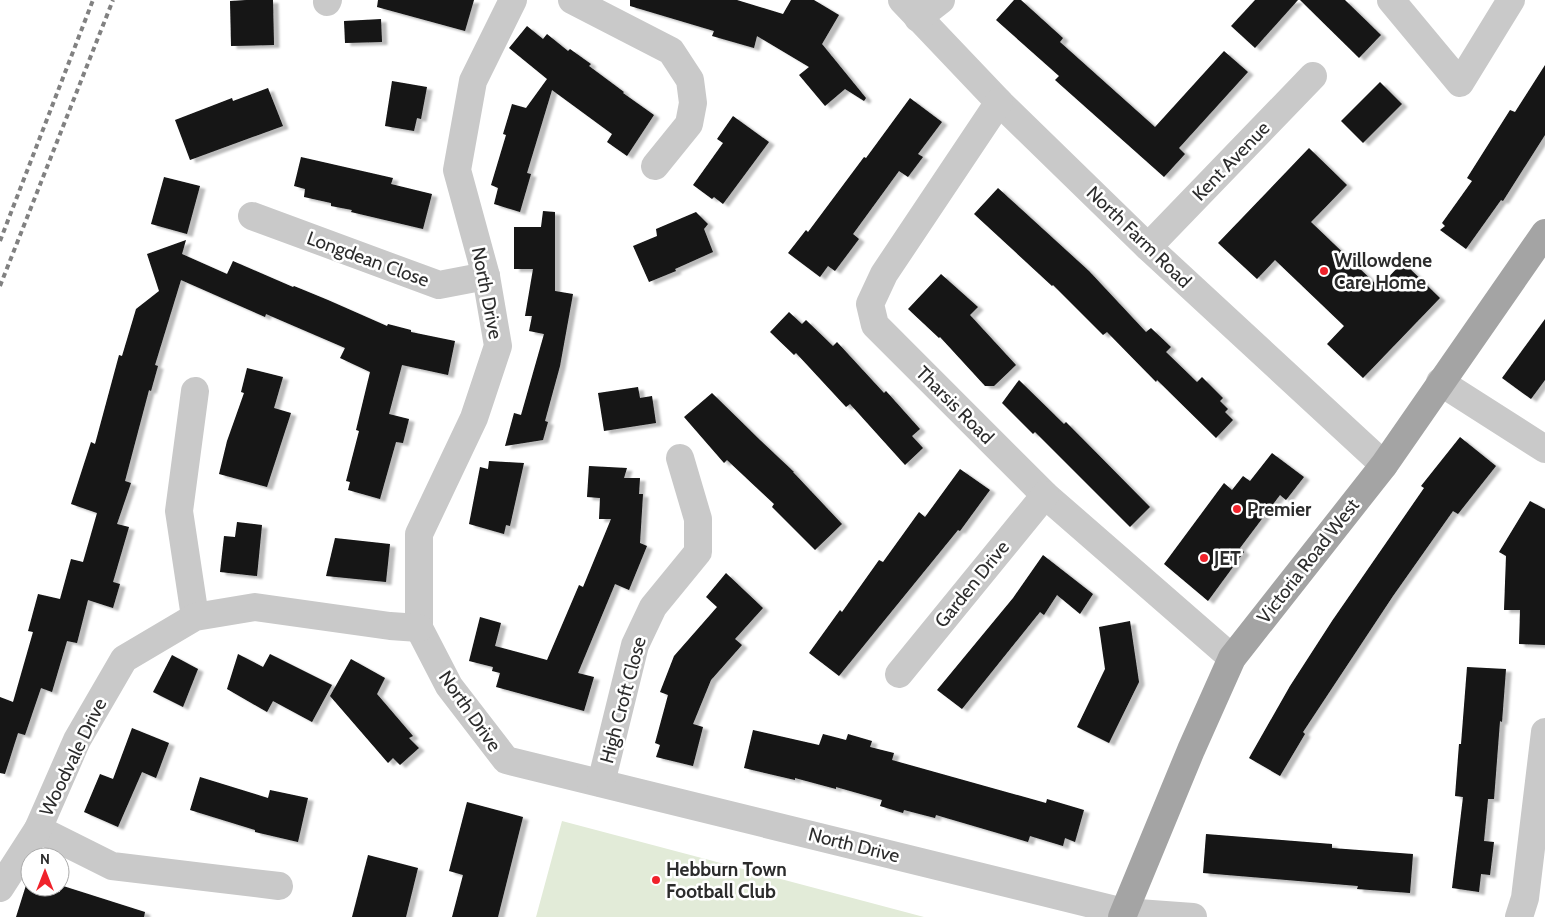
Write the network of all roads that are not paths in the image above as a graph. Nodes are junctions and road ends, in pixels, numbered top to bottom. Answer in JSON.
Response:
{"nodes":[{"id":1,"x":513,"y":0,"type":"edge"},
{"id":2,"x":572,"y":0,"type":"edge"},
{"id":3,"x":940,"y":0,"type":"edge"},
{"id":4,"x":1391,"y":0,"type":"edge"},
{"id":5,"x":1511,"y":0,"type":"edge"},
{"id":6,"x":910,"y":9,"type":"edge"},
{"id":7,"x":1313,"y":76,"type":"dead end"},
{"id":8,"x":999,"y":102,"type":"junction"},
{"id":9,"x":655,"y":166,"type":"dead end"},
{"id":10,"x":252,"y":216,"type":"dead end"},
{"id":11,"x":1545,"y":233,"type":"edge"},
{"id":12,"x":1148,"y":247,"type":"junction"},
{"id":13,"x":486,"y":276,"type":"junction"},
{"id":14,"x":1440,"y":382,"type":"junction"},
{"id":15,"x":195,"y":391,"type":"dead end"},
{"id":16,"x":1545,"y":449,"type":"edge"},
{"id":17,"x":680,"y":458,"type":"dead end"},
{"id":18,"x":1384,"y":466,"type":"junction"},
{"id":19,"x":1045,"y":495,"type":"junction"},
{"id":20,"x":195,"y":617,"type":"junction"},
{"id":21,"x":419,"y":628,"type":"junction"},
{"id":22,"x":1232,"y":658,"type":"junction"},
{"id":23,"x":899,"y":674,"type":"dead end"},
{"id":24,"x":1545,"y":732,"type":"edge"},
{"id":25,"x":601,"y":783,"type":"junction"},
{"id":26,"x":38,"y":829,"type":"junction"},
{"id":27,"x":279,"y":886,"type":"dead end"},
{"id":28,"x":0,"y":888,"type":"edge"},
{"id":29,"x":1123,"y":914,"type":"edge"},
{"id":30,"x":1193,"y":917,"type":"edge"},
{"id":31,"x":1520,"y":917,"type":"edge"}],
"edges":[{"from":1,"to":13,"type":"street","name":"North Drive"},
{"from":2,"to":9,"type":"street"},
{"from":3,"to":6,"type":"street"},
{"from":4,"to":5,"type":"street"},
{"from":6,"to":8,"type":"street","name":"North Farm Road"},
{"from":7,"to":12,"type":"street","name":"Kent Avenue"},
{"from":8,"to":12,"type":"street","name":"North Farm Road"},
{"from":8,"to":19,"type":"street","name":"Tharsis Road"},
{"from":10,"to":13,"type":"street","name":"Longdean Close"},
{"from":11,"to":14,"type":"main road","name":"Victoria Road West"},
{"from":12,"to":18,"type":"street","name":"North Farm Road"},
{"from":13,"to":21,"type":"street","name":"North Drive"},
{"from":14,"to":16,"type":"street"},
{"from":14,"to":18,"type":"main road","name":"Victoria Road West"},
{"from":15,"to":20,"type":"street"},
{"from":17,"to":25,"type":"street","name":"High Croft Close"},
{"from":18,"to":22,"type":"main road","name":"Victoria Road West"},
{"from":19,"to":22,"type":"street","name":"Tharsis Road"},
{"from":19,"to":23,"type":"street","name":"Garden Drive"},
{"from":20,"to":21,"type":"street","name":"Woodvale Drive"},
{"from":20,"to":26,"type":"street","name":"Woodvale Drive"},
{"from":21,"to":25,"type":"street","name":"North Drive"},
{"from":22,"to":29,"type":"main road","name":"Victoria Road West"},
{"from":24,"to":31,"type":"street"},
{"from":25,"to":29,"type":"street","name":"North Drive"},
{"from":26,"to":27,"type":"street"},
{"from":26,"to":28,"type":"street","name":"Woodvale Drive"},
{"from":29,"to":30,"type":"street","name":"North Drive"}]}
